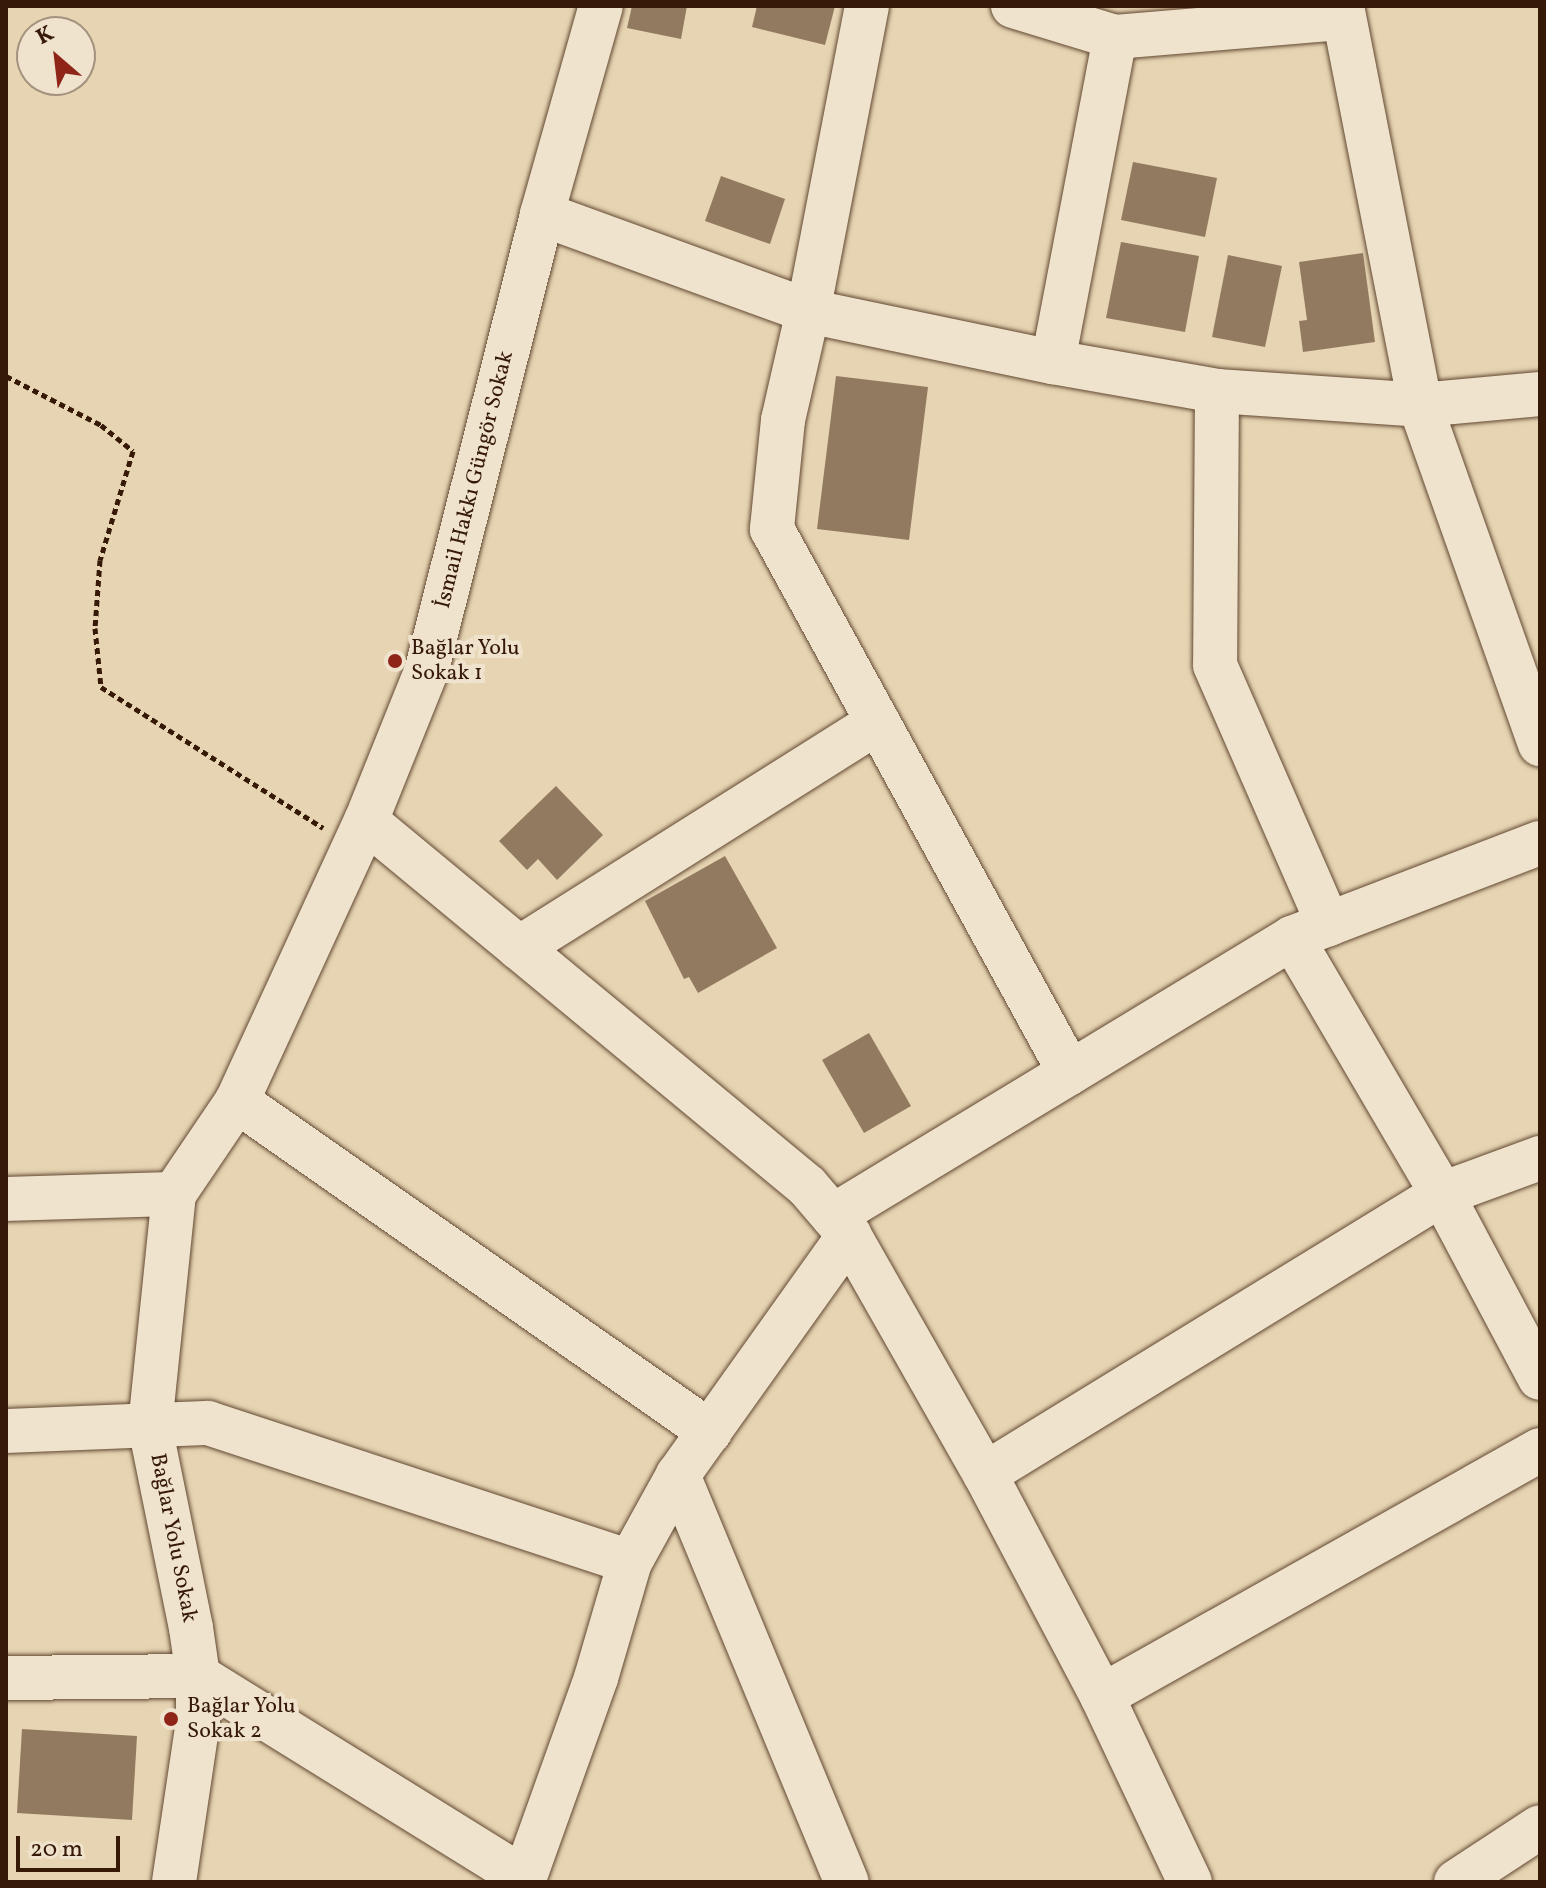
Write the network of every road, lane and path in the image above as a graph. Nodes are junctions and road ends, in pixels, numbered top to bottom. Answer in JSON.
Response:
{"nodes":[{"id":1,"x":601,"y":6,"type":"edge"},
{"id":2,"x":867,"y":6,"type":"edge"},
{"id":3,"x":1013,"y":6,"type":"edge"},
{"id":4,"x":1342,"y":12,"type":"edge"},
{"id":5,"x":1115,"y":37,"type":"junction"},
{"id":6,"x":542,"y":214,"type":"junction"},
{"id":7,"x":808,"y":311,"type":"junction"},
{"id":8,"x":1053,"y":362,"type":"junction"},
{"id":9,"x":6,"y":376,"type":"edge"},
{"id":10,"x":1217,"y":391,"type":"junction"},
{"id":11,"x":1540,"y":394,"type":"edge"},
{"id":12,"x":1420,"y":405,"type":"junction"},
{"id":13,"x":878,"y":722,"type":"junction"},
{"id":14,"x":1540,"y":744,"type":"edge"},
{"id":15,"x":360,"y":835,"type":"junction"},
{"id":16,"x":1540,"y":843,"type":"edge"},
{"id":17,"x":1310,"y":931,"type":"junction"},
{"id":18,"x":519,"y":948,"type":"junction"},
{"id":19,"x":1070,"y":1073,"type":"junction"},
{"id":20,"x":237,"y":1101,"type":"junction"},
{"id":21,"x":1540,"y":1158,"type":"edge"},
{"id":22,"x":174,"y":1194,"type":"junction"},
{"id":23,"x":1442,"y":1194,"type":"junction"},
{"id":24,"x":6,"y":1199,"type":"edge"},
{"id":25,"x":841,"y":1226,"type":"junction"},
{"id":26,"x":1540,"y":1378,"type":"edge"},
{"id":27,"x":150,"y":1426,"type":"junction"},
{"id":28,"x":6,"y":1431,"type":"edge"},
{"id":29,"x":710,"y":1432,"type":"junction"},
{"id":30,"x":1540,"y":1450,"type":"edge"},
{"id":31,"x":985,"y":1474,"type":"junction"},
{"id":32,"x":678,"y":1475,"type":"junction"},
{"id":33,"x":630,"y":1562,"type":"junction"},
{"id":34,"x":198,"y":1676,"type":"junction"},
{"id":35,"x":6,"y":1678,"type":"edge"},
{"id":36,"x":1102,"y":1696,"type":"junction"},
{"id":37,"x":1540,"y":1827,"type":"edge"},
{"id":38,"x":533,"y":1873,"type":"edge"},
{"id":39,"x":174,"y":1882,"type":"edge"},
{"id":40,"x":847,"y":1882,"type":"edge"},
{"id":41,"x":1190,"y":1882,"type":"edge"},
{"id":42,"x":1456,"y":1882,"type":"edge"}],
"edges":[{"from":1,"to":6,"type":"street","name":"İsmail Hakkı Güngör Sokak"},
{"from":2,"to":7,"type":"street"},
{"from":3,"to":5,"type":"street"},
{"from":4,"to":5,"type":"street"},
{"from":4,"to":12,"type":"street"},
{"from":5,"to":8,"type":"street"},
{"from":6,"to":7,"type":"street"},
{"from":6,"to":15,"type":"street","name":"İsmail Hakkı Güngör Sokak"},
{"from":7,"to":8,"type":"street"},
{"from":7,"to":13,"type":"street"},
{"from":8,"to":10,"type":"street"},
{"from":9,"to":15,"type":"path"},
{"from":10,"to":12,"type":"street"},
{"from":10,"to":17,"type":"street"},
{"from":11,"to":12,"type":"street"},
{"from":12,"to":14,"type":"street"},
{"from":13,"to":18,"type":"street"},
{"from":13,"to":19,"type":"street"},
{"from":15,"to":18,"type":"street"},
{"from":15,"to":20,"type":"street","name":"İsmail Hakkı Güngör Sokak"},
{"from":16,"to":17,"type":"street"},
{"from":17,"to":19,"type":"street"},
{"from":17,"to":23,"type":"street"},
{"from":18,"to":25,"type":"street"},
{"from":19,"to":25,"type":"street"},
{"from":20,"to":22,"type":"street","name":"İsmail Hakkı Güngör Sokak"},
{"from":20,"to":29,"type":"street"},
{"from":21,"to":23,"type":"street"},
{"from":22,"to":24,"type":"street"},
{"from":22,"to":27,"type":"street","name":"Bağlar Yolu Sokak"},
{"from":23,"to":26,"type":"street"},
{"from":23,"to":31,"type":"street"},
{"from":25,"to":29,"type":"street"},
{"from":25,"to":31,"type":"street"},
{"from":27,"to":28,"type":"street"},
{"from":27,"to":33,"type":"street"},
{"from":27,"to":34,"type":"street","name":"Bağlar Yolu Sokak"},
{"from":29,"to":32,"type":"street"},
{"from":30,"to":36,"type":"street"},
{"from":31,"to":36,"type":"street"},
{"from":32,"to":33,"type":"street"},
{"from":32,"to":40,"type":"street"},
{"from":33,"to":38,"type":"street"},
{"from":34,"to":35,"type":"street"},
{"from":34,"to":38,"type":"street"},
{"from":34,"to":39,"type":"street","name":"Bağlar Yolu Sokak"},
{"from":36,"to":41,"type":"street"},
{"from":37,"to":42,"type":"street"}]}
